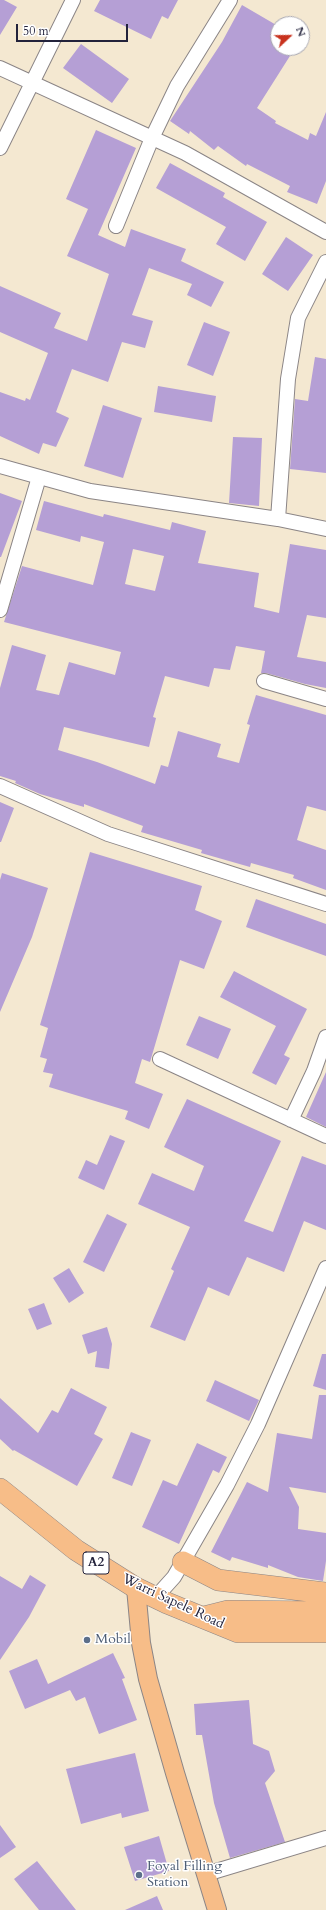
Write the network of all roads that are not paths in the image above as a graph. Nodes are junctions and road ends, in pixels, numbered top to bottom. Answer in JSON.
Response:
{"nodes":[{"id":1,"x":73,"y":0,"type":"edge"},
{"id":2,"x":230,"y":0,"type":"edge"},
{"id":3,"x":0,"y":68,"type":"edge"},
{"id":4,"x":33,"y":83,"type":"junction"},
{"id":5,"x":152,"y":138,"type":"junction"},
{"id":6,"x":0,"y":148,"type":"edge"},
{"id":7,"x":116,"y":226,"type":"dead end"},
{"id":8,"x":326,"y":232,"type":"edge"},
{"id":9,"x":326,"y":262,"type":"edge"},
{"id":10,"x":0,"y":466,"type":"edge"},
{"id":11,"x":39,"y":477,"type":"junction"},
{"id":12,"x":278,"y":519,"type":"junction"},
{"id":13,"x":326,"y":529,"type":"edge"},
{"id":14,"x":0,"y":610,"type":"edge"},
{"id":15,"x":264,"y":681,"type":"dead end"},
{"id":16,"x":326,"y":699,"type":"edge"},
{"id":17,"x":0,"y":786,"type":"edge"},
{"id":18,"x":326,"y":904,"type":"edge"},
{"id":19,"x":326,"y":1037,"type":"edge"},
{"id":20,"x":160,"y":1059,"type":"dead end"},
{"id":21,"x":291,"y":1120,"type":"junction"},
{"id":22,"x":326,"y":1136,"type":"edge"},
{"id":23,"x":326,"y":1268,"type":"edge"},
{"id":24,"x":0,"y":1489,"type":"edge"},
{"id":25,"x":183,"y":1562,"type":"junction"},
{"id":26,"x":136,"y":1588,"type":"junction"},
{"id":27,"x":326,"y":1593,"type":"edge"},
{"id":28,"x":156,"y":1597,"type":"junction"},
{"id":29,"x":326,"y":1612,"type":"edge"},
{"id":30,"x":204,"y":1617,"type":"junction"},
{"id":31,"x":326,"y":1632,"type":"edge"},
{"id":32,"x":326,"y":1838,"type":"edge"},
{"id":33,"x":206,"y":1874,"type":"junction"},
{"id":34,"x":217,"y":1910,"type":"edge"}],
"edges":[{"from":1,"to":4,"type":"street"},
{"from":2,"to":5,"type":"street"},
{"from":3,"to":4,"type":"street"},
{"from":4,"to":5,"type":"street"},
{"from":4,"to":6,"type":"street"},
{"from":5,"to":7,"type":"street"},
{"from":5,"to":8,"type":"street"},
{"from":9,"to":12,"type":"street"},
{"from":10,"to":11,"type":"street"},
{"from":11,"to":12,"type":"street"},
{"from":11,"to":14,"type":"street"},
{"from":12,"to":13,"type":"street"},
{"from":15,"to":16,"type":"street"},
{"from":17,"to":18,"type":"street"},
{"from":19,"to":21,"type":"street"},
{"from":20,"to":21,"type":"street"},
{"from":21,"to":22,"type":"street"},
{"from":23,"to":25,"type":"street"},
{"from":24,"to":26,"type":"highway","name":"Warri Sapele Road","number":"A2"},
{"from":25,"to":27,"type":"highway"},
{"from":25,"to":28,"type":"street"},
{"from":26,"to":28,"type":"highway","name":"Warri Sapele Road","number":"A2"},
{"from":26,"to":33,"type":"main road"},
{"from":28,"to":30,"type":"highway","name":"Warri Sapele Road","number":"A2"},
{"from":29,"to":30,"type":"highway"},
{"from":30,"to":31,"type":"highway","name":"Warri Sapele Road","number":"A2"},
{"from":32,"to":33,"type":"street"},
{"from":33,"to":34,"type":"main road"}]}
